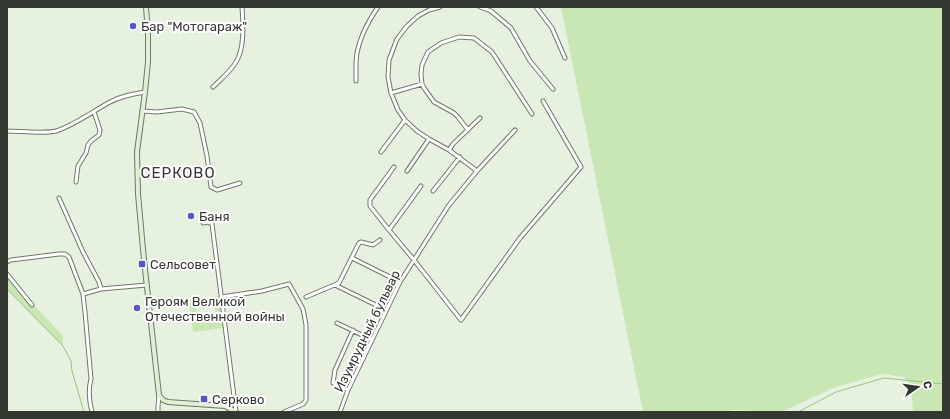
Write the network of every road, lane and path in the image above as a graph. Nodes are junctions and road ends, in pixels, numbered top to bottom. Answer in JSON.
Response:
{"nodes":[{"id":1,"x":146,"y":7,"type":"edge"},
{"id":2,"x":242,"y":7,"type":"edge"},
{"id":3,"x":378,"y":7,"type":"edge"},
{"id":4,"x":440,"y":7,"type":"edge"},
{"id":5,"x":480,"y":7,"type":"edge"},
{"id":6,"x":536,"y":7,"type":"edge"},
{"id":7,"x":565,"y":58,"type":"dead end"},
{"id":8,"x":356,"y":81,"type":"dead end"},
{"id":9,"x":422,"y":84,"type":"junction"},
{"id":10,"x":213,"y":88,"type":"dead end"},
{"id":11,"x":553,"y":89,"type":"dead end"},
{"id":12,"x":145,"y":92,"type":"junction"},
{"id":13,"x":391,"y":93,"type":"junction"},
{"id":14,"x":543,"y":101,"type":"dead end"},
{"id":15,"x":142,"y":111,"type":"junction"},
{"id":16,"x":94,"y":112,"type":"junction"},
{"id":17,"x":532,"y":114,"type":"dead end"},
{"id":18,"x":480,"y":118,"type":"dead end"},
{"id":19,"x":405,"y":120,"type":"junction"},
{"id":20,"x":468,"y":130,"type":"junction"},
{"id":21,"x":515,"y":130,"type":"dead end"},
{"id":22,"x":7,"y":131,"type":"edge"},
{"id":23,"x":429,"y":139,"type":"junction"},
{"id":24,"x":449,"y":150,"type":"junction"},
{"id":25,"x":381,"y":152,"type":"dead end"},
{"id":26,"x":460,"y":158,"type":"junction"},
{"id":27,"x":394,"y":167,"type":"dead end"},
{"id":28,"x":407,"y":171,"type":"dead end"},
{"id":29,"x":477,"y":171,"type":"junction"},
{"id":30,"x":76,"y":182,"type":"dead end"},
{"id":31,"x":240,"y":183,"type":"dead end"},
{"id":32,"x":421,"y":186,"type":"dead end"},
{"id":33,"x":433,"y":191,"type":"dead end"},
{"id":34,"x":59,"y":198,"type":"dead end"},
{"id":35,"x":203,"y":223,"type":"dead end"},
{"id":36,"x":388,"y":230,"type":"junction"},
{"id":37,"x":380,"y":240,"type":"dead end"},
{"id":38,"x":352,"y":258,"type":"junction"},
{"id":39,"x":414,"y":260,"type":"junction"},
{"id":40,"x":7,"y":261,"type":"edge"},
{"id":41,"x":7,"y":274,"type":"edge"},
{"id":42,"x":400,"y":282,"type":"junction"},
{"id":43,"x":147,"y":285,"type":"junction"},
{"id":44,"x":335,"y":285,"type":"junction"},
{"id":45,"x":101,"y":289,"type":"junction"},
{"id":46,"x":83,"y":294,"type":"junction"},
{"id":47,"x":221,"y":297,"type":"junction"},
{"id":48,"x":306,"y":297,"type":"dead end"},
{"id":49,"x":32,"y":305,"type":"dead end"},
{"id":50,"x":386,"y":310,"type":"junction"},
{"id":51,"x":337,"y":323,"type":"dead end"},
{"id":52,"x":353,"y":330,"type":"junction"},
{"id":53,"x":372,"y":340,"type":"junction"},
{"id":54,"x":348,"y":390,"type":"junction"},
{"id":55,"x":159,"y":395,"type":"junction"},
{"id":56,"x":92,"y":412,"type":"edge"},
{"id":57,"x":158,"y":412,"type":"edge"},
{"id":58,"x":236,"y":412,"type":"edge"},
{"id":59,"x":284,"y":412,"type":"edge"},
{"id":60,"x":340,"y":412,"type":"edge"}],
"edges":[{"from":1,"to":12,"type":"main road"},
{"from":2,"to":10,"type":"street"},
{"from":3,"to":8,"type":"street"},
{"from":4,"to":13,"type":"street"},
{"from":5,"to":11,"type":"street"},
{"from":6,"to":7,"type":"street"},
{"from":9,"to":13,"type":"street"},
{"from":9,"to":17,"type":"street"},
{"from":9,"to":20,"type":"street"},
{"from":12,"to":15,"type":"main road"},
{"from":12,"to":16,"type":"street"},
{"from":13,"to":19,"type":"street"},
{"from":14,"to":39,"type":"street"},
{"from":15,"to":31,"type":"street"},
{"from":15,"to":43,"type":"main road"},
{"from":16,"to":22,"type":"street"},
{"from":16,"to":30,"type":"street"},
{"from":18,"to":20,"type":"street"},
{"from":19,"to":23,"type":"street"},
{"from":19,"to":25,"type":"street"},
{"from":20,"to":24,"type":"street"},
{"from":21,"to":29,"type":"street","name":"Изумрудный бульвар"},
{"from":23,"to":24,"type":"street"},
{"from":23,"to":28,"type":"street"},
{"from":24,"to":26,"type":"street"},
{"from":26,"to":29,"type":"street"},
{"from":26,"to":33,"type":"street"},
{"from":27,"to":36,"type":"street"},
{"from":29,"to":39,"type":"street","name":"Изумрудный бульвар"},
{"from":32,"to":36,"type":"street"},
{"from":34,"to":45,"type":"street"},
{"from":35,"to":47,"type":"street"},
{"from":36,"to":39,"type":"street"},
{"from":37,"to":38,"type":"street"},
{"from":38,"to":42,"type":"street"},
{"from":38,"to":44,"type":"street"},
{"from":39,"to":42,"type":"street","name":"Изумрудный бульвар"},
{"from":40,"to":46,"type":"street"},
{"from":41,"to":49,"type":"street"},
{"from":42,"to":50,"type":"street","name":"Изумрудный бульвар"},
{"from":43,"to":45,"type":"street"},
{"from":43,"to":55,"type":"main road"},
{"from":44,"to":48,"type":"street"},
{"from":44,"to":50,"type":"street"},
{"from":45,"to":46,"type":"street"},
{"from":46,"to":56,"type":"street"},
{"from":47,"to":58,"type":"street"},
{"from":47,"to":59,"type":"street"},
{"from":50,"to":53,"type":"street","name":"Изумрудный бульвар"},
{"from":51,"to":52,"type":"street"},
{"from":52,"to":53,"type":"street"},
{"from":52,"to":54,"type":"street"},
{"from":53,"to":54,"type":"street","name":"Изумрудный бульвар"},
{"from":54,"to":60,"type":"street","name":"Изумрудный бульвар"},
{"from":55,"to":57,"type":"street"},
{"from":55,"to":58,"type":"main road"}]}
